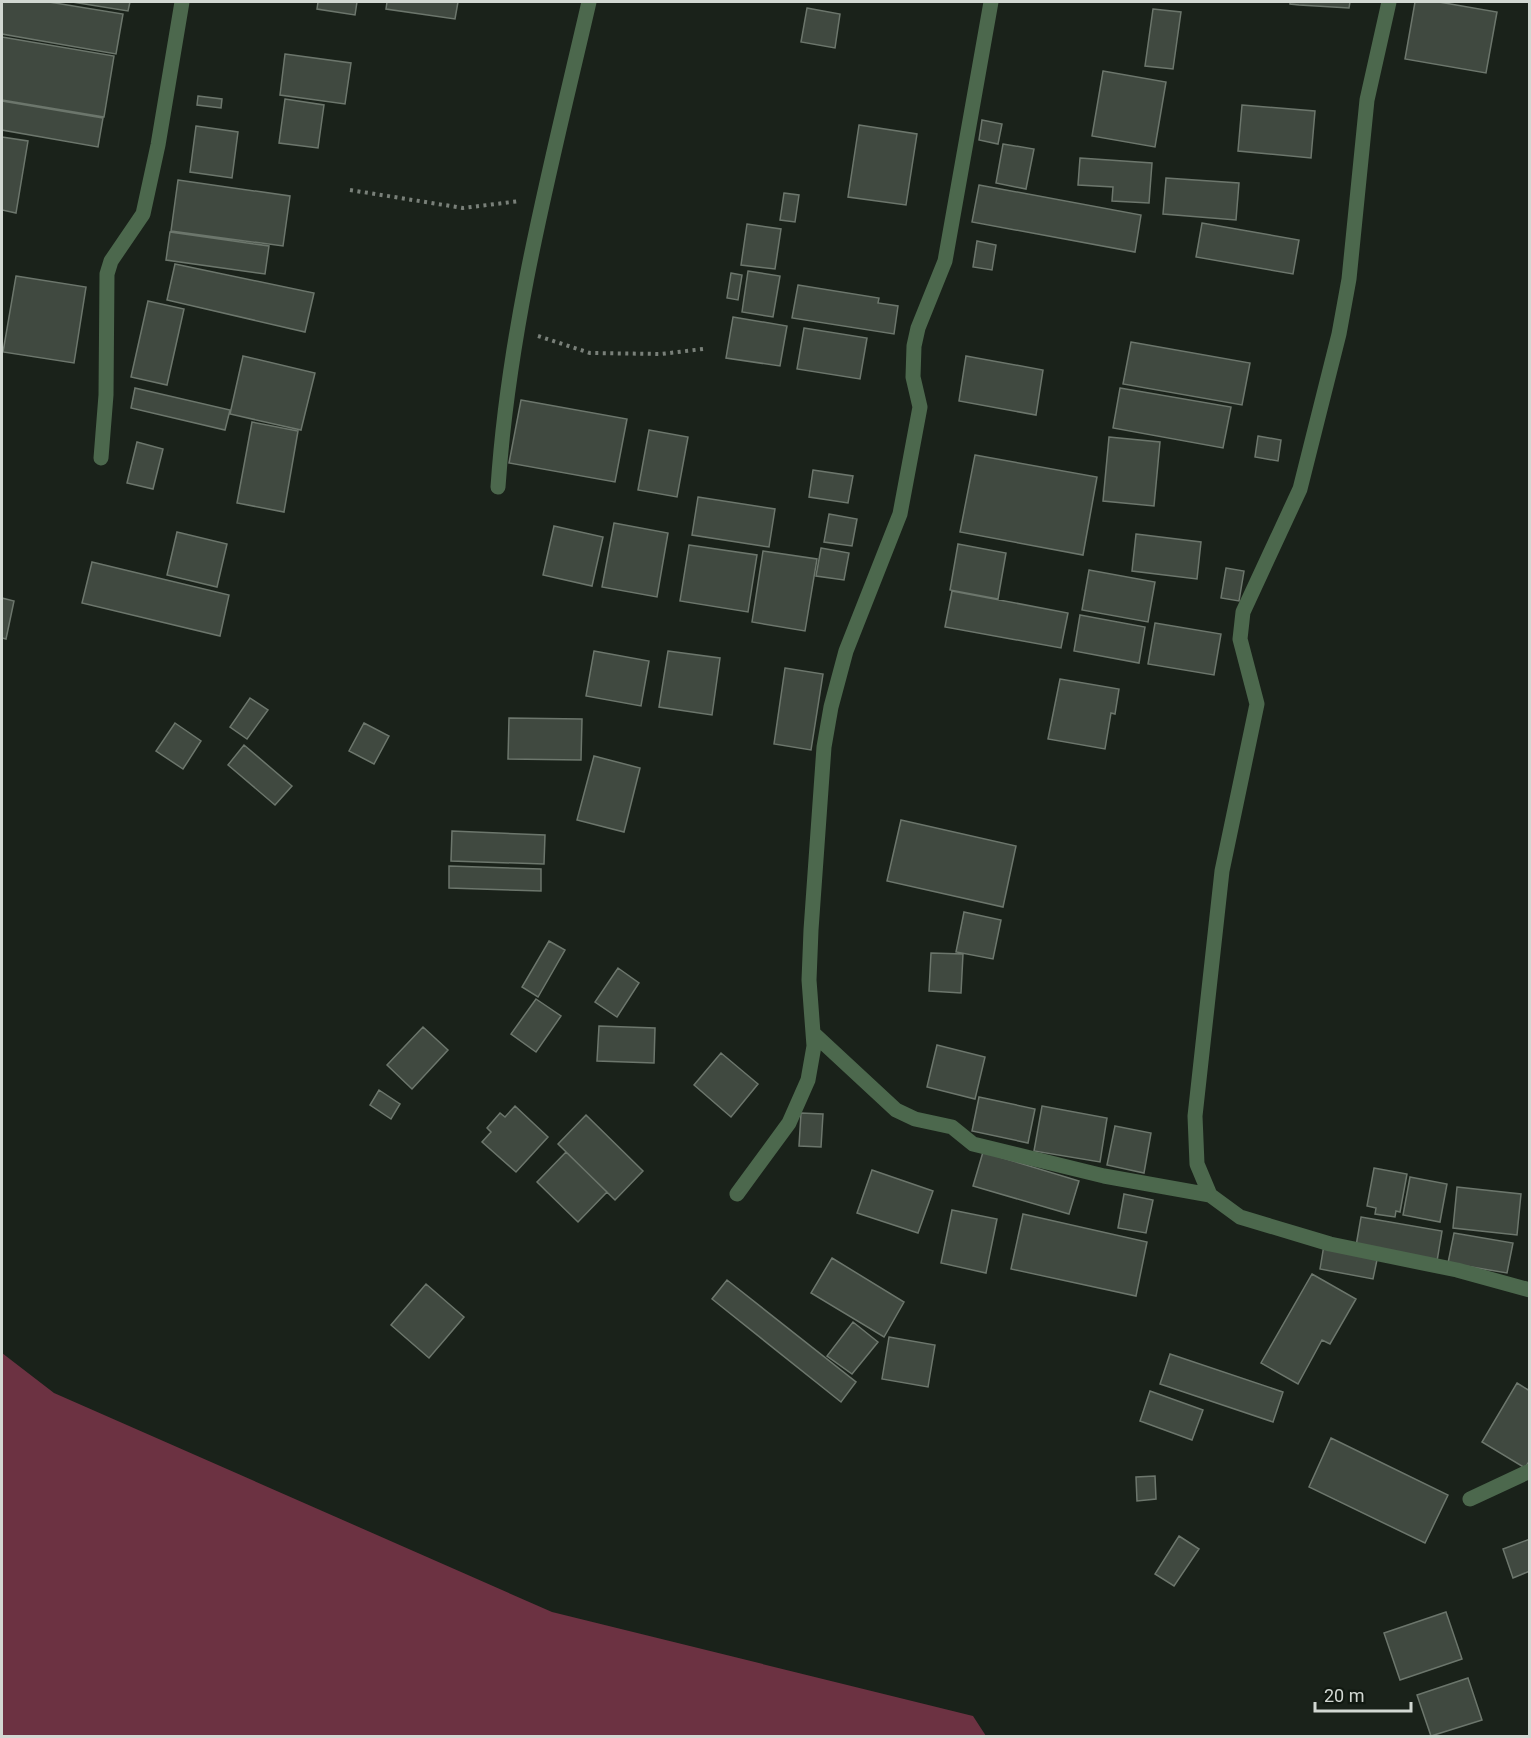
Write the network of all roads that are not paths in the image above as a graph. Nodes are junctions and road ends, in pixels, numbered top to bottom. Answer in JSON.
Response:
{"nodes":[{"id":1,"x":182,"y":2,"type":"edge"},
{"id":2,"x":589,"y":2,"type":"edge"},
{"id":3,"x":991,"y":2,"type":"edge"},
{"id":4,"x":1389,"y":2,"type":"edge"},
{"id":5,"x":101,"y":458,"type":"dead end"},
{"id":6,"x":498,"y":487,"type":"dead end"},
{"id":7,"x":813,"y":1033,"type":"junction"},
{"id":8,"x":737,"y":1194,"type":"dead end"},
{"id":9,"x":1210,"y":1195,"type":"junction"},
{"id":10,"x":1530,"y":1290,"type":"edge"},
{"id":11,"x":1530,"y":1471,"type":"edge"},
{"id":12,"x":1470,"y":1498,"type":"dead end"}],
"edges":[{"from":1,"to":5,"type":"street"},
{"from":2,"to":6,"type":"street"},
{"from":3,"to":7,"type":"street"},
{"from":4,"to":9,"type":"street"},
{"from":7,"to":8,"type":"street"},
{"from":7,"to":9,"type":"street"},
{"from":9,"to":10,"type":"street"},
{"from":11,"to":12,"type":"street"}]}
